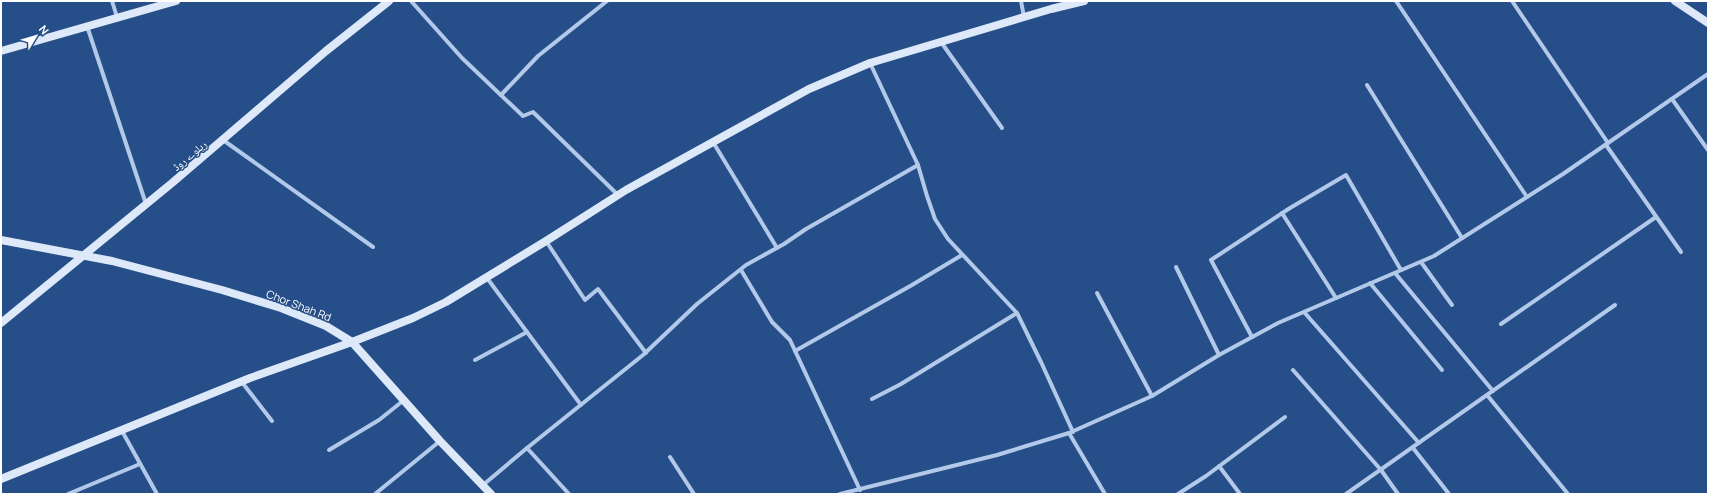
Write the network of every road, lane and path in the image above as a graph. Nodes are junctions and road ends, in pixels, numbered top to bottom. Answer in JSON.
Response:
{"nodes":[{"id":1,"x":112,"y":1,"type":"edge"},
{"id":2,"x":176,"y":1,"type":"edge"},
{"id":3,"x":389,"y":1,"type":"edge"},
{"id":4,"x":411,"y":1,"type":"edge"},
{"id":5,"x":607,"y":1,"type":"edge"},
{"id":6,"x":1020,"y":1,"type":"edge"},
{"id":7,"x":1084,"y":1,"type":"edge"},
{"id":8,"x":1396,"y":1,"type":"edge"},
{"id":9,"x":1512,"y":1,"type":"edge"},
{"id":10,"x":1674,"y":1,"type":"edge"},
{"id":11,"x":165,"y":3,"type":"edge"},
{"id":12,"x":117,"y":17,"type":"junction"},
{"id":13,"x":1024,"y":17,"type":"junction"},
{"id":14,"x":1708,"y":23,"type":"edge"},
{"id":15,"x":86,"y":25,"type":"junction"},
{"id":16,"x":940,"y":42,"type":"junction"},
{"id":17,"x":1,"y":51,"type":"edge"},
{"id":18,"x":870,"y":63,"type":"junction"},
{"id":19,"x":1708,"y":74,"type":"edge"},
{"id":20,"x":1367,"y":85,"type":"dead end"},
{"id":21,"x":501,"y":95,"type":"junction"},
{"id":22,"x":1672,"y":99,"type":"junction"},
{"id":23,"x":1002,"y":128,"type":"dead end"},
{"id":24,"x":223,"y":140,"type":"junction"},
{"id":25,"x":712,"y":141,"type":"junction"},
{"id":26,"x":1607,"y":144,"type":"junction"},
{"id":27,"x":1708,"y":150,"type":"edge"},
{"id":28,"x":918,"y":165,"type":"junction"},
{"id":29,"x":618,"y":195,"type":"junction"},
{"id":30,"x":1527,"y":197,"type":"junction"},
{"id":31,"x":146,"y":204,"type":"junction"},
{"id":32,"x":1282,"y":213,"type":"junction"},
{"id":33,"x":1656,"y":217,"type":"junction"},
{"id":34,"x":1462,"y":238,"type":"junction"},
{"id":35,"x":1,"y":240,"type":"edge"},
{"id":36,"x":546,"y":242,"type":"junction"},
{"id":37,"x":373,"y":247,"type":"dead end"},
{"id":38,"x":777,"y":248,"type":"junction"},
{"id":39,"x":1681,"y":252,"type":"dead end"},
{"id":40,"x":83,"y":255,"type":"junction"},
{"id":41,"x":962,"y":255,"type":"junction"},
{"id":42,"x":1421,"y":262,"type":"junction"},
{"id":43,"x":1176,"y":267,"type":"dead end"},
{"id":44,"x":741,"y":270,"type":"junction"},
{"id":45,"x":1401,"y":270,"type":"junction"},
{"id":46,"x":1395,"y":273,"type":"junction"},
{"id":47,"x":487,"y":278,"type":"junction"},
{"id":48,"x":1370,"y":283,"type":"junction"},
{"id":49,"x":1098,"y":293,"type":"dead end"},
{"id":50,"x":1336,"y":298,"type":"junction"},
{"id":51,"x":1452,"y":305,"type":"dead end"},
{"id":52,"x":1615,"y":305,"type":"dead end"},
{"id":53,"x":1304,"y":312,"type":"junction"},
{"id":54,"x":1017,"y":313,"type":"junction"},
{"id":55,"x":1,"y":323,"type":"edge"},
{"id":56,"x":1501,"y":324,"type":"dead end"},
{"id":57,"x":527,"y":332,"type":"junction"},
{"id":58,"x":1252,"y":337,"type":"junction"},
{"id":59,"x":352,"y":342,"type":"junction"},
{"id":60,"x":795,"y":351,"type":"junction"},
{"id":61,"x":646,"y":353,"type":"junction"},
{"id":62,"x":1219,"y":355,"type":"junction"},
{"id":63,"x":475,"y":360,"type":"dead end"},
{"id":64,"x":1293,"y":370,"type":"dead end"},
{"id":65,"x":1442,"y":370,"type":"dead end"},
{"id":66,"x":241,"y":382,"type":"junction"},
{"id":67,"x":1493,"y":391,"type":"junction"},
{"id":68,"x":1487,"y":395,"type":"junction"},
{"id":69,"x":1152,"y":396,"type":"junction"},
{"id":70,"x":404,"y":399,"type":"junction"},
{"id":71,"x":872,"y":399,"type":"dead end"},
{"id":72,"x":581,"y":405,"type":"junction"},
{"id":73,"x":1285,"y":417,"type":"dead end"},
{"id":74,"x":272,"y":421,"type":"dead end"},
{"id":75,"x":122,"y":431,"type":"junction"},
{"id":76,"x":1071,"y":432,"type":"junction"},
{"id":77,"x":440,"y":441,"type":"junction"},
{"id":78,"x":1419,"y":443,"type":"junction"},
{"id":79,"x":526,"y":448,"type":"junction"},
{"id":80,"x":1412,"y":448,"type":"junction"},
{"id":81,"x":329,"y":450,"type":"dead end"},
{"id":82,"x":670,"y":457,"type":"dead end"},
{"id":83,"x":140,"y":464,"type":"junction"},
{"id":84,"x":1219,"y":466,"type":"junction"},
{"id":85,"x":1381,"y":470,"type":"junction"},
{"id":86,"x":1,"y":479,"type":"edge"},
{"id":87,"x":483,"y":485,"type":"junction"},
{"id":88,"x":860,"y":490,"type":"junction"},
{"id":89,"x":71,"y":493,"type":"edge"},
{"id":90,"x":1103,"y":493,"type":"edge"},
{"id":91,"x":157,"y":494,"type":"edge"},
{"id":92,"x":375,"y":494,"type":"edge"},
{"id":93,"x":491,"y":494,"type":"edge"},
{"id":94,"x":569,"y":494,"type":"edge"},
{"id":95,"x":694,"y":494,"type":"edge"},
{"id":96,"x":840,"y":494,"type":"edge"},
{"id":97,"x":1178,"y":494,"type":"edge"},
{"id":98,"x":1240,"y":494,"type":"edge"},
{"id":99,"x":1346,"y":494,"type":"edge"},
{"id":100,"x":1398,"y":494,"type":"edge"},
{"id":101,"x":1449,"y":494,"type":"edge"},
{"id":102,"x":1568,"y":494,"type":"edge"}],
"edges":[{"from":1,"to":12,"type":"street"},
{"from":2,"to":11,"type":"street"},
{"from":3,"to":24,"type":"street","name":"ریلوے روڈ"},
{"from":4,"to":21,"type":"street"},
{"from":5,"to":21,"type":"street"},
{"from":6,"to":13,"type":"street"},
{"from":7,"to":13,"type":"street"},
{"from":8,"to":30,"type":"street"},
{"from":9,"to":26,"type":"street"},
{"from":10,"to":14,"type":"street"},
{"from":11,"to":12,"type":"street"},
{"from":12,"to":15,"type":"street"},
{"from":13,"to":16,"type":"street"},
{"from":15,"to":17,"type":"street"},
{"from":15,"to":31,"type":"street"},
{"from":16,"to":18,"type":"street"},
{"from":16,"to":23,"type":"street"},
{"from":18,"to":25,"type":"street"},
{"from":18,"to":28,"type":"street"},
{"from":19,"to":22,"type":"street"},
{"from":20,"to":34,"type":"street"},
{"from":21,"to":29,"type":"street"},
{"from":22,"to":26,"type":"street"},
{"from":22,"to":27,"type":"street"},
{"from":24,"to":31,"type":"street","name":"ریلوے روڈ"},
{"from":24,"to":37,"type":"street"},
{"from":25,"to":29,"type":"street"},
{"from":25,"to":38,"type":"street"},
{"from":26,"to":30,"type":"street"},
{"from":26,"to":33,"type":"street"},
{"from":28,"to":38,"type":"street"},
{"from":28,"to":41,"type":"street"},
{"from":29,"to":36,"type":"street"},
{"from":30,"to":34,"type":"street"},
{"from":31,"to":40,"type":"street","name":"ریلوے روڈ"},
{"from":32,"to":45,"type":"street"},
{"from":32,"to":50,"type":"street"},
{"from":32,"to":58,"type":"street"},
{"from":33,"to":39,"type":"street"},
{"from":33,"to":56,"type":"street"},
{"from":34,"to":42,"type":"street"},
{"from":35,"to":40,"type":"street","name":"Chor Shah Rd"},
{"from":36,"to":47,"type":"street"},
{"from":36,"to":61,"type":"street"},
{"from":38,"to":44,"type":"street"},
{"from":40,"to":55,"type":"street","name":"ریلوے روڈ"},
{"from":40,"to":59,"type":"street","name":"Chor Shah Rd"},
{"from":41,"to":54,"type":"street"},
{"from":41,"to":60,"type":"street"},
{"from":42,"to":45,"type":"street"},
{"from":42,"to":51,"type":"street"},
{"from":43,"to":62,"type":"street"},
{"from":44,"to":60,"type":"street"},
{"from":44,"to":61,"type":"street"},
{"from":45,"to":46,"type":"street"},
{"from":46,"to":48,"type":"street"},
{"from":46,"to":67,"type":"street"},
{"from":47,"to":57,"type":"street"},
{"from":47,"to":59,"type":"street"},
{"from":48,"to":50,"type":"street"},
{"from":48,"to":65,"type":"street"},
{"from":49,"to":69,"type":"street"},
{"from":50,"to":53,"type":"street"},
{"from":52,"to":67,"type":"street"},
{"from":53,"to":58,"type":"street"},
{"from":53,"to":78,"type":"street"},
{"from":54,"to":71,"type":"street"},
{"from":54,"to":76,"type":"street"},
{"from":57,"to":63,"type":"street"},
{"from":57,"to":72,"type":"street"},
{"from":58,"to":62,"type":"street"},
{"from":59,"to":66,"type":"street"},
{"from":59,"to":70,"type":"street","name":"Chor Shah Rd"},
{"from":60,"to":88,"type":"street"},
{"from":61,"to":72,"type":"street"},
{"from":62,"to":69,"type":"street"},
{"from":64,"to":85,"type":"street"},
{"from":66,"to":74,"type":"street"},
{"from":66,"to":75,"type":"street"},
{"from":67,"to":68,"type":"street"},
{"from":68,"to":78,"type":"street"},
{"from":68,"to":102,"type":"street"},
{"from":69,"to":76,"type":"street"},
{"from":70,"to":77,"type":"street","name":"Chor Shah Rd"},
{"from":70,"to":81,"type":"street"},
{"from":72,"to":79,"type":"street"},
{"from":73,"to":84,"type":"street"},
{"from":75,"to":83,"type":"street"},
{"from":75,"to":86,"type":"street"},
{"from":76,"to":88,"type":"street"},
{"from":76,"to":90,"type":"street"},
{"from":77,"to":87,"type":"street","name":"Chor Shah Rd"},
{"from":77,"to":92,"type":"street"},
{"from":78,"to":80,"type":"street"},
{"from":79,"to":87,"type":"street"},
{"from":79,"to":94,"type":"street"},
{"from":80,"to":85,"type":"street"},
{"from":80,"to":101,"type":"street"},
{"from":82,"to":95,"type":"street"},
{"from":83,"to":89,"type":"street"},
{"from":83,"to":91,"type":"street"},
{"from":84,"to":97,"type":"street"},
{"from":84,"to":98,"type":"street"},
{"from":85,"to":99,"type":"street"},
{"from":85,"to":100,"type":"street"},
{"from":87,"to":93,"type":"street","name":"Chor Shah Rd"},
{"from":88,"to":96,"type":"street"}]}
